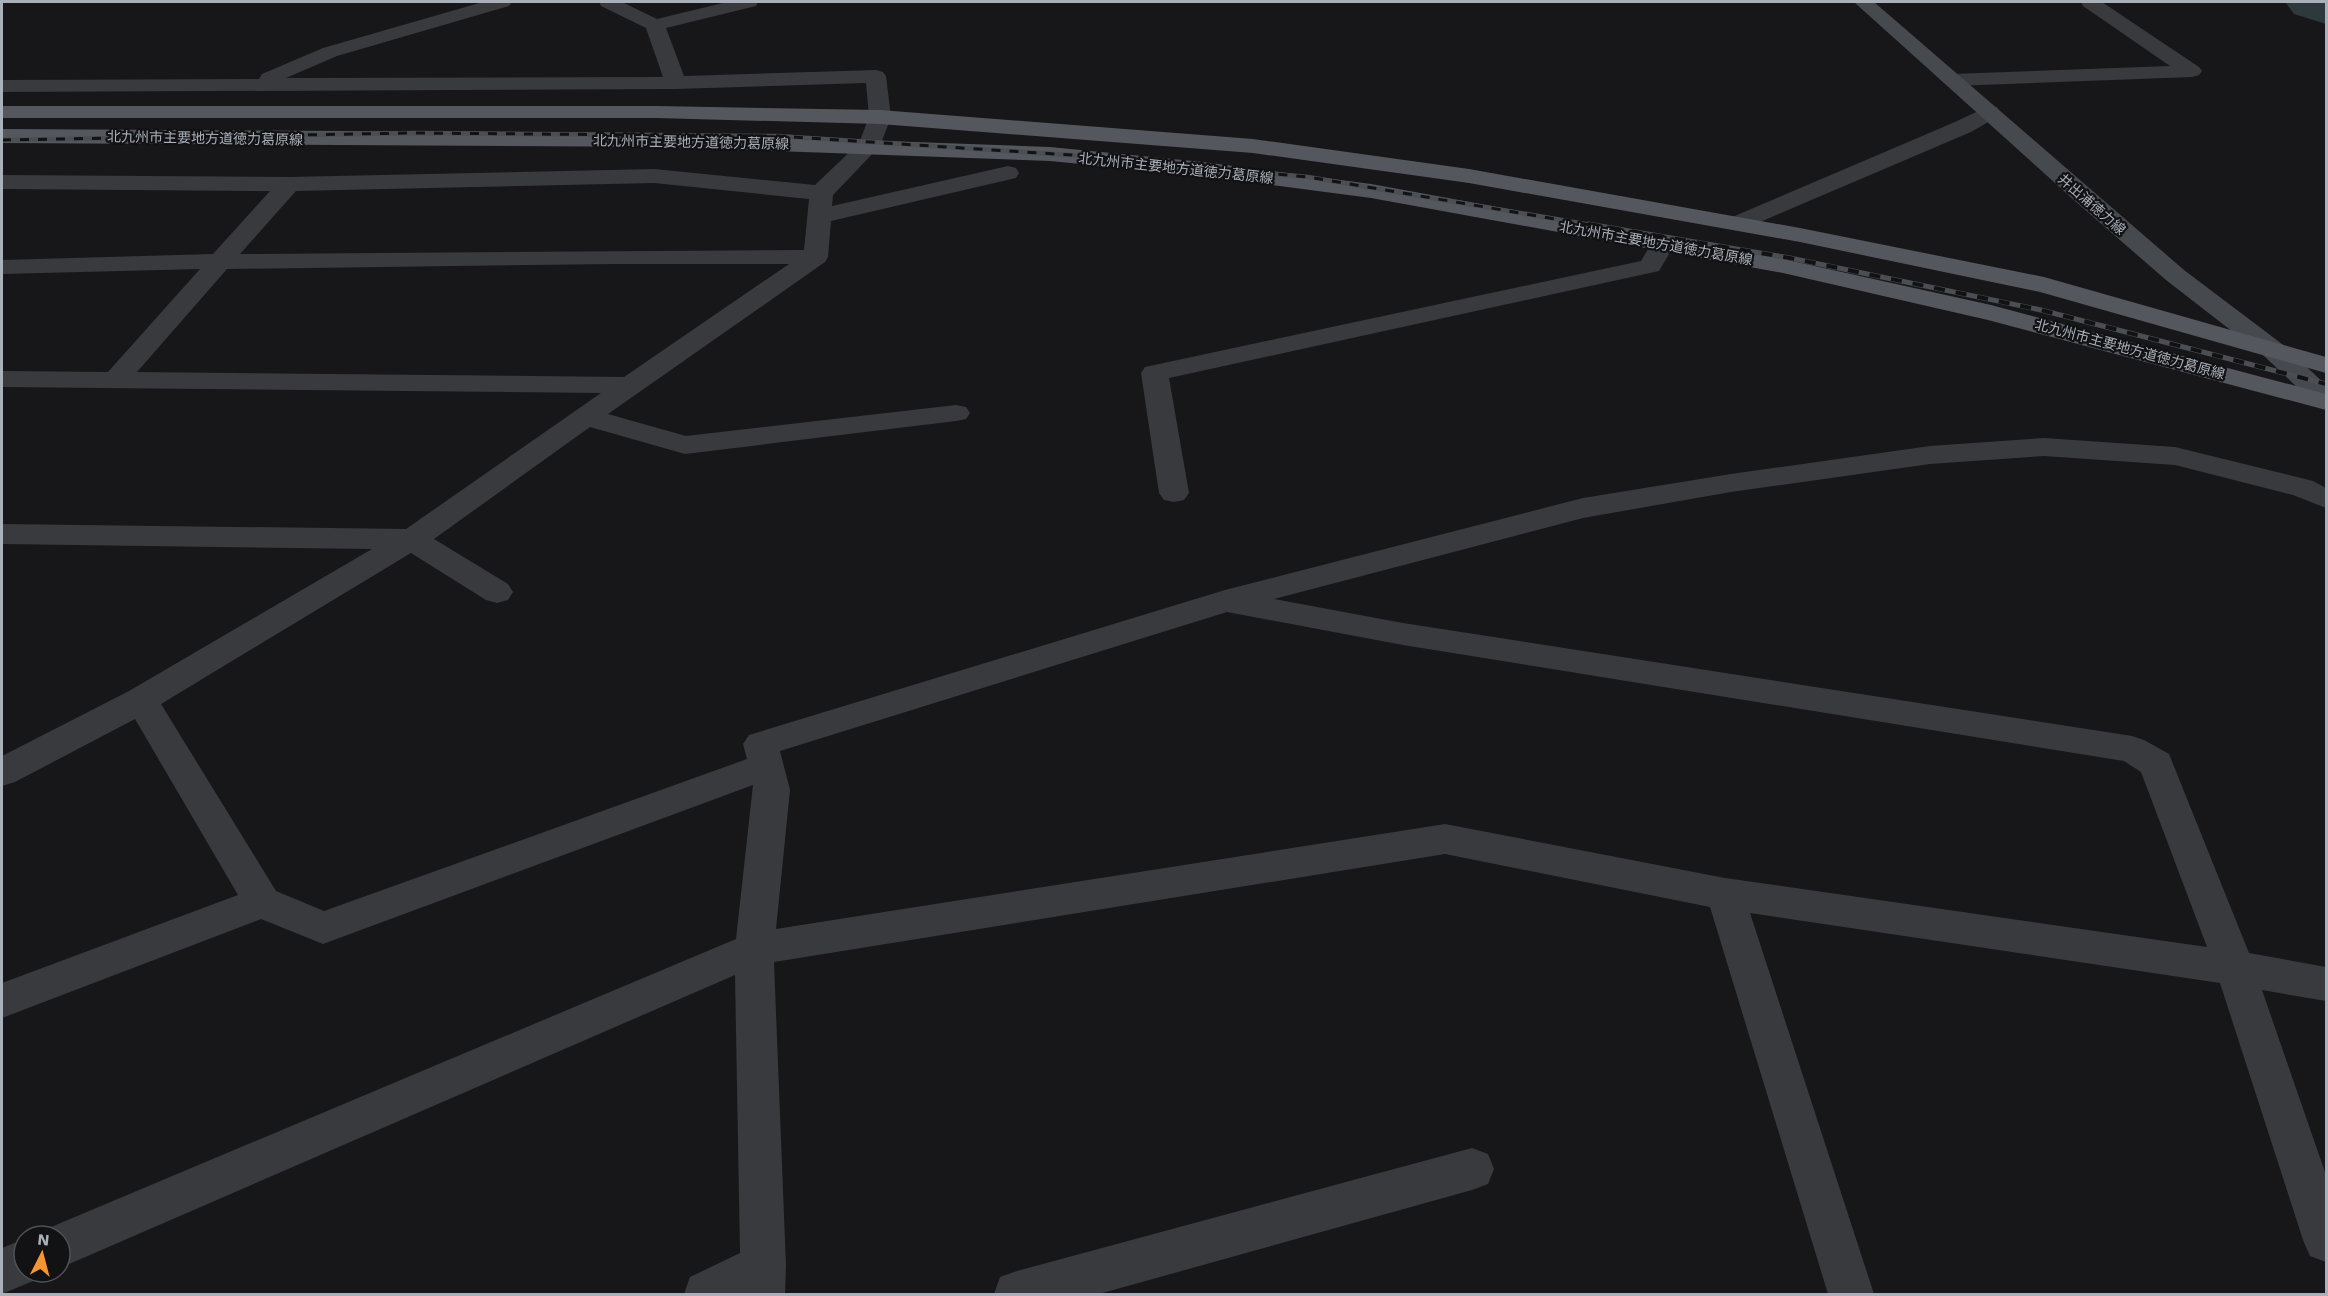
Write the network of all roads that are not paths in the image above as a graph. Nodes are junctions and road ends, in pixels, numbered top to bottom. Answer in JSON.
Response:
{"nodes":[{"id":1,"x":502,"y":2,"type":"edge"},
{"id":2,"x":609,"y":2,"type":"edge"},
{"id":3,"x":749,"y":2,"type":"edge"},
{"id":4,"x":1863,"y":2,"type":"edge"},
{"id":5,"x":2090,"y":2,"type":"edge"},
{"id":6,"x":655,"y":26,"type":"junction"},
{"id":7,"x":1953,"y":80,"type":"junction"},
{"id":8,"x":675,"y":83,"type":"junction"},
{"id":9,"x":256,"y":84,"type":"junction"},
{"id":10,"x":2,"y":86,"type":"edge"},
{"id":11,"x":2,"y":112,"type":"edge"},
{"id":12,"x":1989,"y":112,"type":"junction"},
{"id":13,"x":880,"y":117,"type":"junction"},
{"id":14,"x":2,"y":136,"type":"edge"},
{"id":15,"x":869,"y":146,"type":"junction"},
{"id":16,"x":1008,"y":173,"type":"dead end"},
{"id":17,"x":2,"y":182,"type":"edge"},
{"id":18,"x":289,"y":184,"type":"junction"},
{"id":19,"x":820,"y":205,"type":"junction"},
{"id":20,"x":1738,"y":223,"type":"junction"},
{"id":21,"x":1663,"y":244,"type":"junction"},
{"id":22,"x":816,"y":257,"type":"junction"},
{"id":23,"x":220,"y":261,"type":"junction"},
{"id":24,"x":2,"y":267,"type":"edge"},
{"id":25,"x":2273,"y":350,"type":"junction"},
{"id":26,"x":2326,"y":365,"type":"edge"},
{"id":27,"x":2,"y":379,"type":"edge"},
{"id":28,"x":115,"y":380,"type":"junction"},
{"id":29,"x":630,"y":385,"type":"junction"},
{"id":30,"x":2326,"y":401,"type":"edge"},
{"id":31,"x":956,"y":413,"type":"dead end"},
{"id":32,"x":586,"y":417,"type":"junction"},
{"id":33,"x":1174,"y":493,"type":"dead end"},
{"id":34,"x":2326,"y":499,"type":"edge"},
{"id":35,"x":2,"y":534,"type":"edge"},
{"id":36,"x":412,"y":539,"type":"junction"},
{"id":37,"x":497,"y":592,"type":"dead end"},
{"id":38,"x":1225,"y":601,"type":"junction"},
{"id":39,"x":141,"y":700,"type":"junction"},
{"id":40,"x":10,"y":761,"type":"edge"},
{"id":41,"x":766,"y":766,"type":"junction"},
{"id":42,"x":1725,"y":894,"type":"junction"},
{"id":43,"x":262,"y":902,"type":"junction"},
{"id":44,"x":754,"y":950,"type":"junction"},
{"id":45,"x":2235,"y":968,"type":"junction"},
{"id":46,"x":2326,"y":984,"type":"edge"},
{"id":47,"x":2,"y":1000,"type":"edge"},
{"id":48,"x":1472,"y":1169,"type":"dead end"},
{"id":49,"x":2326,"y":1240,"type":"edge"},
{"id":50,"x":72,"y":1241,"type":"edge"},
{"id":51,"x":762,"y":1280,"type":"edge"},
{"id":52,"x":707,"y":1294,"type":"edge"},
{"id":53,"x":1017,"y":1294,"type":"edge"},
{"id":54,"x":1851,"y":1294,"type":"edge"}],
"edges":[{"from":1,"to":9,"type":"street"},
{"from":2,"to":6,"type":"street"},
{"from":3,"to":6,"type":"street"},
{"from":4,"to":7,"type":"main road","name":"井出浦徳力線"},
{"from":5,"to":7,"type":"street"},
{"from":6,"to":8,"type":"street"},
{"from":7,"to":12,"type":"main road","name":"井出浦徳力線"},
{"from":8,"to":9,"type":"street"},
{"from":8,"to":13,"type":"street"},
{"from":9,"to":10,"type":"street"},
{"from":11,"to":13,"type":"main road","name":"北九州市主要地方道徳力葛原線"},
{"from":12,"to":20,"type":"street"},
{"from":12,"to":25,"type":"main road","name":"井出浦徳力線"},
{"from":13,"to":15,"type":"street"},
{"from":13,"to":20,"type":"main road","name":"北九州市主要地方道徳力葛原線"},
{"from":14,"to":15,"type":"main road","name":"北九州市主要地方道徳力葛原線"},
{"from":15,"to":19,"type":"street"},
{"from":15,"to":21,"type":"main road","name":"北九州市主要地方道徳力葛原線"},
{"from":16,"to":19,"type":"street"},
{"from":17,"to":18,"type":"street"},
{"from":18,"to":19,"type":"street"},
{"from":18,"to":23,"type":"street"},
{"from":19,"to":22,"type":"street"},
{"from":20,"to":25,"type":"main road","name":"北九州市主要地方道徳力葛原線"},
{"from":21,"to":30,"type":"main road","name":"北九州市主要地方道徳力葛原線"},
{"from":21,"to":33,"type":"street"},
{"from":22,"to":23,"type":"street"},
{"from":22,"to":29,"type":"street"},
{"from":23,"to":24,"type":"street"},
{"from":23,"to":28,"type":"street"},
{"from":25,"to":26,"type":"main road","name":"北九州市主要地方道徳力葛原線"},
{"from":25,"to":30,"type":"main road","name":"井出浦徳力線"},
{"from":27,"to":28,"type":"street"},
{"from":28,"to":29,"type":"street"},
{"from":29,"to":32,"type":"street"},
{"from":31,"to":32,"type":"street"},
{"from":32,"to":36,"type":"street"},
{"from":34,"to":38,"type":"street"},
{"from":35,"to":36,"type":"street"},
{"from":36,"to":37,"type":"street"},
{"from":36,"to":39,"type":"street"},
{"from":38,"to":41,"type":"street"},
{"from":38,"to":45,"type":"street"},
{"from":39,"to":40,"type":"street"},
{"from":39,"to":43,"type":"street"},
{"from":41,"to":43,"type":"street"},
{"from":41,"to":44,"type":"street"},
{"from":42,"to":44,"type":"street"},
{"from":42,"to":45,"type":"street"},
{"from":42,"to":54,"type":"street"},
{"from":43,"to":47,"type":"street"},
{"from":44,"to":50,"type":"street"},
{"from":44,"to":51,"type":"street"},
{"from":45,"to":46,"type":"street"},
{"from":45,"to":49,"type":"street"},
{"from":48,"to":53,"type":"street"},
{"from":51,"to":52,"type":"street"}]}
